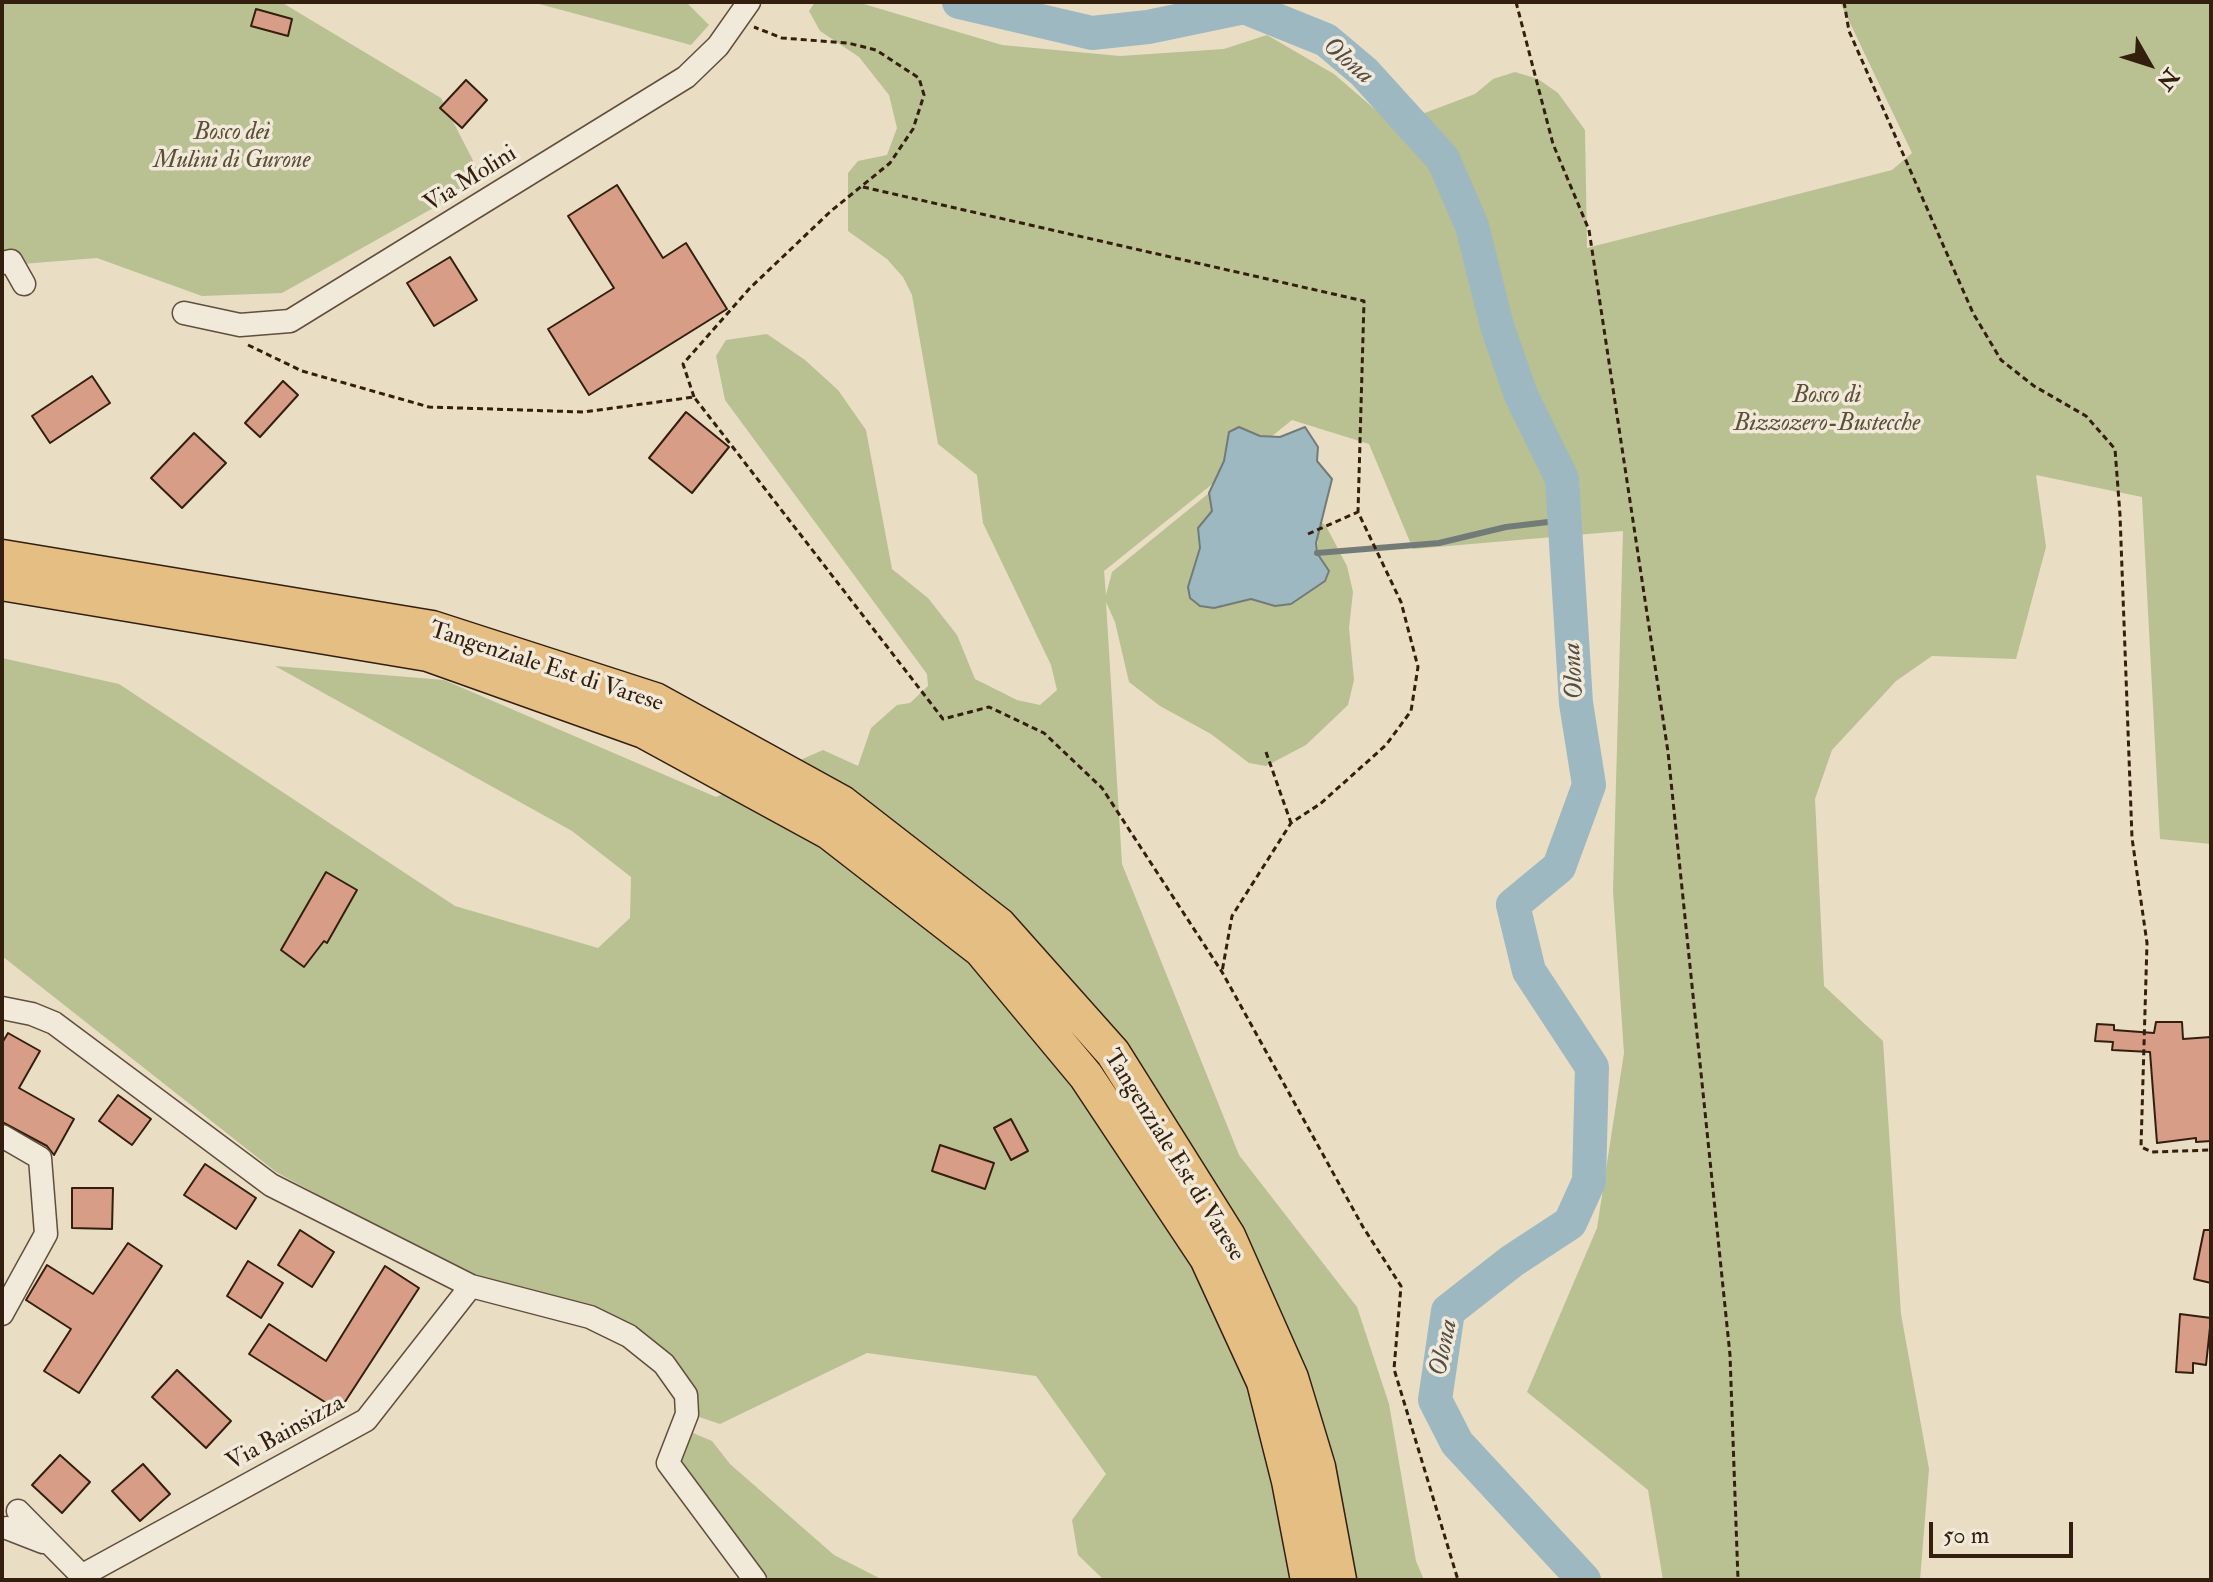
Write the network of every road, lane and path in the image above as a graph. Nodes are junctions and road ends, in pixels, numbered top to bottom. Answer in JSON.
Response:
{"nodes":[{"id":1,"x":749,"y":2,"type":"edge"},
{"id":2,"x":1516,"y":2,"type":"edge"},
{"id":3,"x":1844,"y":2,"type":"edge"},
{"id":4,"x":736,"y":21,"type":"junction"},
{"id":5,"x":863,"y":187,"type":"junction"},
{"id":6,"x":2,"y":263,"type":"edge"},
{"id":7,"x":24,"y":284,"type":"dead end"},
{"id":8,"x":184,"y":313,"type":"dead end"},
{"id":9,"x":236,"y":339,"type":"dead end"},
{"id":10,"x":694,"y":397,"type":"junction"},
{"id":11,"x":1358,"y":512,"type":"junction"},
{"id":12,"x":1308,"y":534,"type":"dead end"},
{"id":13,"x":2,"y":557,"type":"edge"},
{"id":14,"x":2,"y":583,"type":"edge"},
{"id":15,"x":1266,"y":752,"type":"dead end"},
{"id":16,"x":1291,"y":823,"type":"junction"},
{"id":17,"x":1222,"y":972,"type":"junction"},
{"id":18,"x":2,"y":1008,"type":"edge"},
{"id":19,"x":2,"y":1136,"type":"edge"},
{"id":20,"x":2211,"y":1150,"type":"edge"},
{"id":21,"x":471,"y":1286,"type":"junction"},
{"id":22,"x":2,"y":1314,"type":"edge"},
{"id":23,"x":6,"y":1511,"type":"edge"},
{"id":24,"x":84,"y":1578,"type":"edge"},
{"id":25,"x":755,"y":1580,"type":"edge"},
{"id":26,"x":1308,"y":1580,"type":"edge"},
{"id":27,"x":1339,"y":1580,"type":"edge"},
{"id":28,"x":1458,"y":1580,"type":"edge"},
{"id":29,"x":1738,"y":1580,"type":"edge"}],
"edges":[{"from":1,"to":4,"type":"street","name":"Via Molini"},
{"from":2,"to":29,"type":"path"},
{"from":3,"to":20,"type":"path"},
{"from":4,"to":5,"type":"path"},
{"from":4,"to":8,"type":"street","name":"Via Molini"},
{"from":5,"to":10,"type":"path"},
{"from":5,"to":11,"type":"path"},
{"from":6,"to":7,"type":"street"},
{"from":9,"to":10,"type":"path"},
{"from":10,"to":17,"type":"path"},
{"from":11,"to":12,"type":"path"},
{"from":11,"to":16,"type":"path"},
{"from":13,"to":27,"type":"highway","name":"Tangenziale Est di Varese"},
{"from":14,"to":26,"type":"highway","name":"Tangenziale Est di Varese"},
{"from":15,"to":16,"type":"path"},
{"from":16,"to":17,"type":"path"},
{"from":17,"to":28,"type":"path"},
{"from":18,"to":21,"type":"street"},
{"from":19,"to":22,"type":"street"},
{"from":21,"to":24,"type":"street","name":"Via Bainsizza"},
{"from":21,"to":25,"type":"street"},
{"from":23,"to":24,"type":"street"}]}
